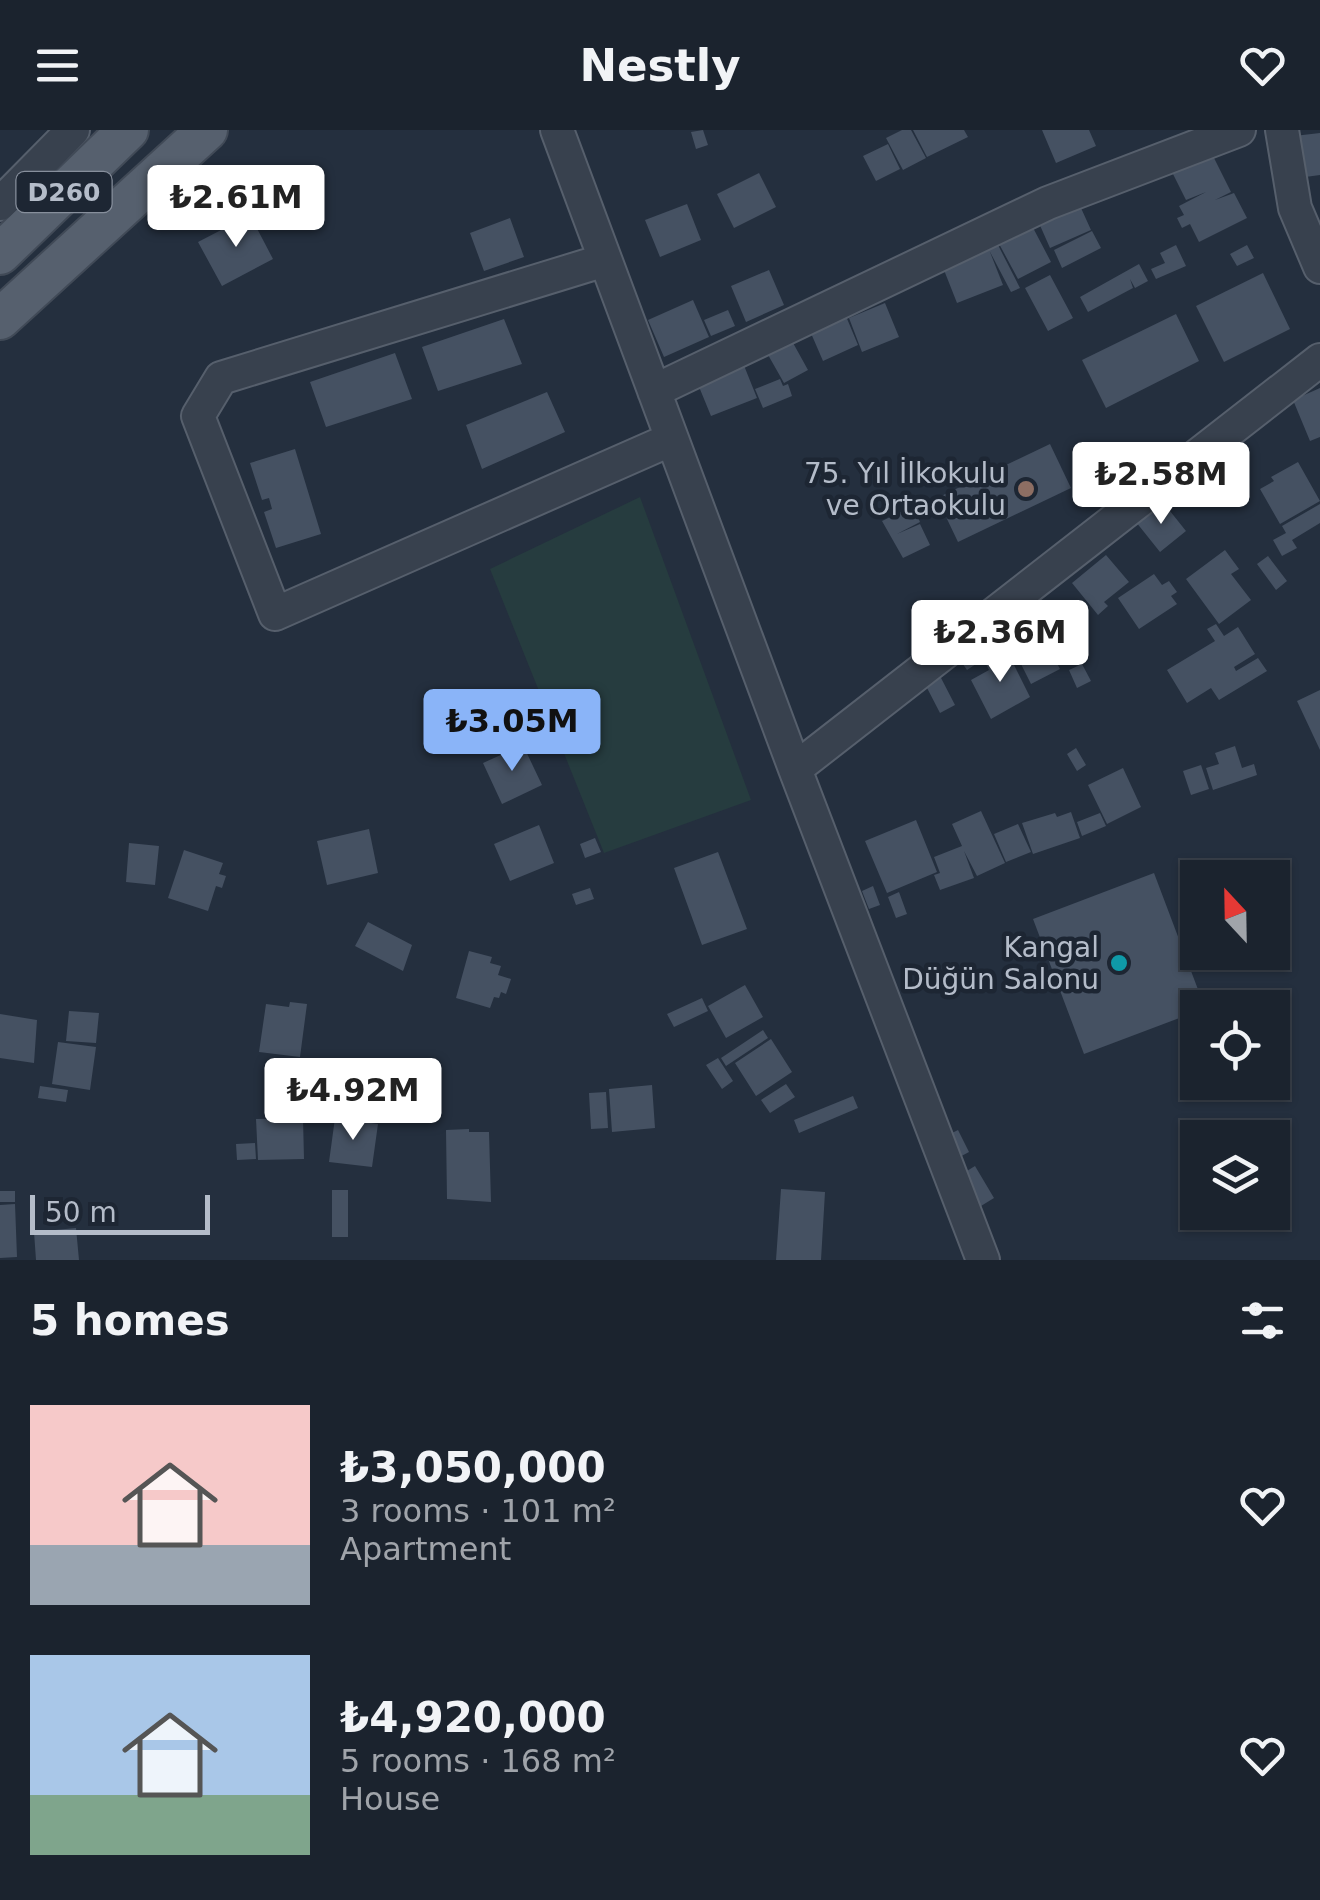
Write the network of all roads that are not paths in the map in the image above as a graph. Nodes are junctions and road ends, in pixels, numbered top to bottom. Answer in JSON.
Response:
{"nodes":[{"id":1,"x":73,"y":130,"type":"edge"},
{"id":2,"x":128,"y":130,"type":"edge"},
{"id":3,"x":207,"y":130,"type":"edge"},
{"id":4,"x":557,"y":130,"type":"edge"},
{"id":5,"x":1238,"y":130,"type":"edge"},
{"id":6,"x":1282,"y":130,"type":"edge"},
{"id":7,"x":0,"y":204,"type":"edge"},
{"id":8,"x":0,"y":254,"type":"edge"},
{"id":9,"x":605,"y":260,"type":"junction"},
{"id":10,"x":1320,"y":266,"type":"edge"},
{"id":11,"x":0,"y":319,"type":"edge"},
{"id":12,"x":1320,"y":360,"type":"edge"},
{"id":13,"x":654,"y":391,"type":"junction"},
{"id":14,"x":672,"y":439,"type":"junction"},
{"id":15,"x":794,"y":769,"type":"junction"},
{"id":16,"x":983,"y":1260,"type":"edge"}],
"edges":[{"from":1,"to":7,"type":"street"},
{"from":2,"to":8,"type":"main road","number":"D260"},
{"from":3,"to":11,"type":"main road","number":"D260"},
{"from":4,"to":9,"type":"street"},
{"from":5,"to":13,"type":"street"},
{"from":6,"to":10,"type":"street"},
{"from":9,"to":13,"type":"street"},
{"from":9,"to":14,"type":"street"},
{"from":12,"to":15,"type":"street"},
{"from":13,"to":14,"type":"street"},
{"from":14,"to":15,"type":"street"},
{"from":15,"to":16,"type":"street"}]}
